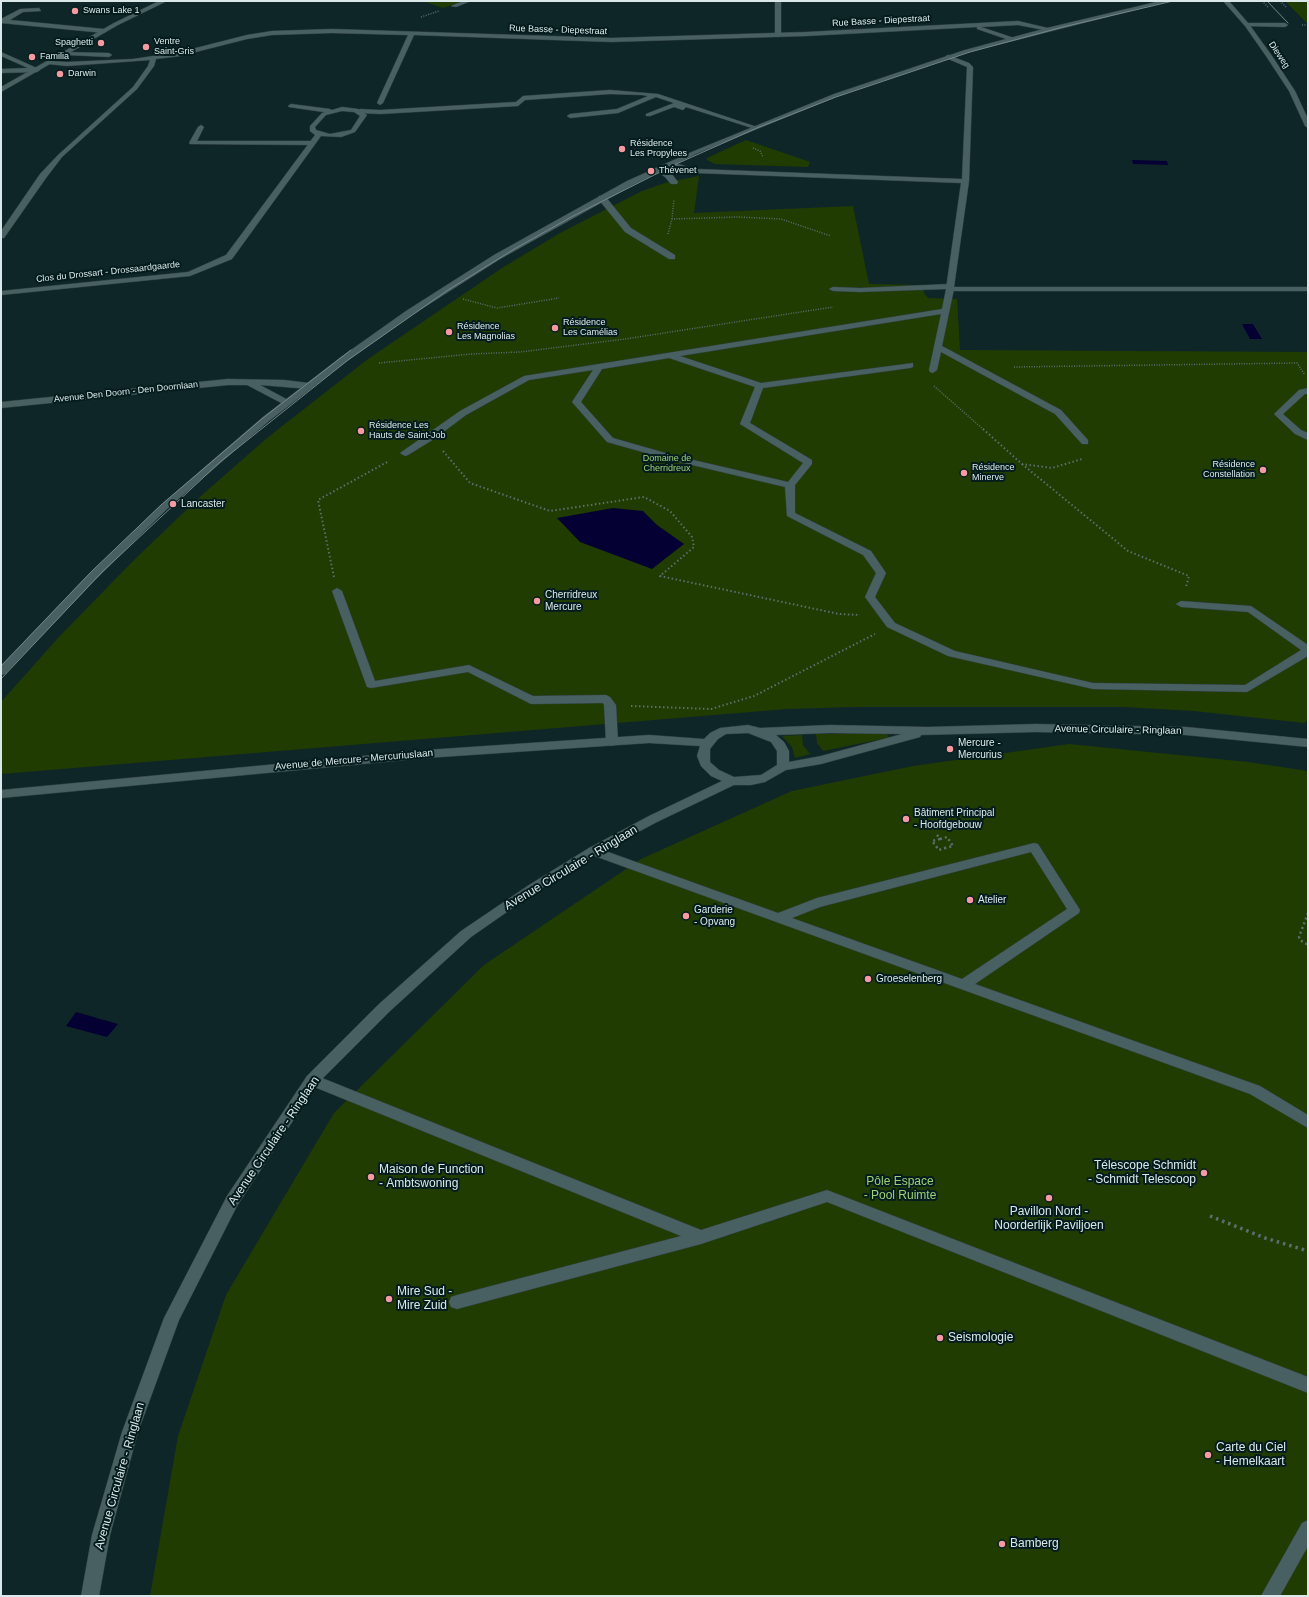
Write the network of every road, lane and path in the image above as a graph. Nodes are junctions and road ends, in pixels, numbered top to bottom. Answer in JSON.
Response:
{"nodes":[{"id":1,"x":164,"y":1,"type":"edge"},
{"id":2,"x":468,"y":1,"type":"edge"},
{"id":3,"x":778,"y":1,"type":"edge"},
{"id":4,"x":1167,"y":1,"type":"edge"},
{"id":5,"x":1226,"y":1,"type":"edge"},
{"id":6,"x":454,"y":6,"type":"dead end"},
{"id":7,"x":7,"y":8,"type":"dead end"},
{"id":8,"x":22,"y":10,"type":"junction"},
{"id":9,"x":39,"y":10,"type":"dead end"},
{"id":10,"x":2,"y":22,"type":"edge"},
{"id":11,"x":1247,"y":25,"type":"junction"},
{"id":12,"x":970,"y":26,"type":"junction"},
{"id":13,"x":1285,"y":26,"type":"dead end"},
{"id":14,"x":1049,"y":29,"type":"junction"},
{"id":15,"x":104,"y":31,"type":"junction"},
{"id":16,"x":412,"y":34,"type":"junction"},
{"id":17,"x":778,"y":35,"type":"junction"},
{"id":18,"x":1012,"y":39,"type":"junction"},
{"id":19,"x":67,"y":52,"type":"junction"},
{"id":20,"x":1,"y":54,"type":"edge"},
{"id":21,"x":151,"y":57,"type":"junction"},
{"id":22,"x":948,"y":57,"type":"junction"},
{"id":23,"x":50,"y":63,"type":"junction"},
{"id":24,"x":37,"y":70,"type":"junction"},
{"id":25,"x":1,"y":71,"type":"edge"},
{"id":26,"x":1,"y":90,"type":"edge"},
{"id":27,"x":656,"y":95,"type":"junction"},
{"id":28,"x":380,"y":103,"type":"dead end"},
{"id":29,"x":291,"y":106,"type":"dead end"},
{"id":30,"x":330,"y":111,"type":"junction"},
{"id":31,"x":360,"y":111,"type":"junction"},
{"id":32,"x":648,"y":115,"type":"dead end"},
{"id":33,"x":570,"y":116,"type":"dead end"},
{"id":34,"x":1308,"y":126,"type":"edge"},
{"id":35,"x":201,"y":127,"type":"dead end"},
{"id":36,"x":752,"y":128,"type":"junction"},
{"id":37,"x":319,"y":134,"type":"junction"},
{"id":38,"x":312,"y":143,"type":"junction"},
{"id":39,"x":753,"y":148,"type":"dead end"},
{"id":40,"x":671,"y":164,"type":"junction"},
{"id":41,"x":658,"y":170,"type":"junction"},
{"id":42,"x":762,"y":173,"type":"junction"},
{"id":43,"x":965,"y":180,"type":"junction"},
{"id":44,"x":674,"y":182,"type":"dead end"},
{"id":45,"x":602,"y":198,"type":"junction"},
{"id":46,"x":674,"y":199,"type":"dead end"},
{"id":47,"x":672,"y":219,"type":"junction"},
{"id":48,"x":1,"y":236,"type":"edge"},
{"id":49,"x":831,"y":236,"type":"dead end"},
{"id":50,"x":662,"y":251,"type":"junction"},
{"id":51,"x":672,"y":257,"type":"dead end"},
{"id":52,"x":950,"y":288,"type":"junction"},
{"id":53,"x":833,"y":289,"type":"dead end"},
{"id":54,"x":1308,"y":289,"type":"edge"},
{"id":55,"x":1,"y":293,"type":"edge"},
{"id":56,"x":460,"y":298,"type":"dead end"},
{"id":57,"x":558,"y":298,"type":"dead end"},
{"id":58,"x":839,"y":306,"type":"dead end"},
{"id":59,"x":945,"y":311,"type":"junction"},
{"id":60,"x":938,"y":347,"type":"junction"},
{"id":61,"x":670,"y":355,"type":"junction"},
{"id":62,"x":379,"y":363,"type":"dead end"},
{"id":63,"x":910,"y":365,"type":"joint"},
{"id":64,"x":599,"y":367,"type":"junction"},
{"id":65,"x":976,"y":368,"type":"junction"},
{"id":66,"x":933,"y":370,"type":"dead end"},
{"id":67,"x":1308,"y":378,"type":"edge"},
{"id":68,"x":250,"y":384,"type":"junction"},
{"id":69,"x":308,"y":386,"type":"junction"},
{"id":70,"x":760,"y":386,"type":"junction"},
{"id":71,"x":1308,"y":391,"type":"edge"},
{"id":72,"x":287,"y":403,"type":"junction"},
{"id":73,"x":1,"y":405,"type":"edge"},
{"id":74,"x":431,"y":437,"type":"junction"},
{"id":75,"x":1308,"y":437,"type":"edge"},
{"id":76,"x":1085,"y":442,"type":"joint"},
{"id":77,"x":405,"y":453,"type":"joint"},
{"id":78,"x":1022,"y":464,"type":"junction"},
{"id":79,"x":790,"y":485,"type":"junction"},
{"id":80,"x":337,"y":591,"type":"joint"},
{"id":81,"x":1181,"y":604,"type":"joint"},
{"id":82,"x":885,"y":616,"type":"junction"},
{"id":83,"x":891,"y":625,"type":"junction"},
{"id":84,"x":1308,"y":651,"type":"edge"},
{"id":85,"x":1,"y":672,"type":"edge"},
{"id":86,"x":610,"y":705,"type":"junction"},
{"id":87,"x":928,"y":731,"type":"junction"},
{"id":88,"x":760,"y":732,"type":"junction"},
{"id":89,"x":612,"y":742,"type":"junction"},
{"id":90,"x":707,"y":743,"type":"junction"},
{"id":91,"x":1308,"y":743,"type":"edge"},
{"id":92,"x":783,"y":767,"type":"junction"},
{"id":93,"x":732,"y":781,"type":"junction"},
{"id":94,"x":1,"y":794,"type":"edge"},
{"id":95,"x":937,"y":835,"type":"dead end"},
{"id":96,"x":940,"y":839,"type":"junction"},
{"id":97,"x":945,"y":848,"type":"dead end"},
{"id":98,"x":939,"y":850,"type":"dead end"},
{"id":99,"x":594,"y":851,"type":"junction"},
{"id":100,"x":1308,"y":913,"type":"edge"},
{"id":101,"x":778,"y":918,"type":"junction"},
{"id":102,"x":1308,"y":945,"type":"edge"},
{"id":103,"x":963,"y":985,"type":"junction"},
{"id":104,"x":312,"y":1080,"type":"junction"},
{"id":105,"x":1308,"y":1122,"type":"edge"},
{"id":106,"x":1210,"y":1216,"type":"dead end"},
{"id":107,"x":702,"y":1237,"type":"junction"},
{"id":108,"x":1308,"y":1251,"type":"edge"},
{"id":109,"x":457,"y":1302,"type":"dead end"},
{"id":110,"x":1308,"y":1385,"type":"edge"},
{"id":111,"x":1308,"y":1529,"type":"edge"},
{"id":112,"x":90,"y":1596,"type":"edge"},
{"id":113,"x":1270,"y":1596,"type":"edge"}],
"edges":[{"from":1,"to":15,"type":"street"},
{"from":2,"to":6,"type":"street"},
{"from":3,"to":17,"type":"street"},
{"from":4,"to":14,"type":"street"},
{"from":5,"to":11,"type":"street","name":"Dieweg"},
{"from":7,"to":8,"type":"street"},
{"from":8,"to":9,"type":"street"},
{"from":8,"to":10,"type":"street"},
{"from":10,"to":15,"type":"street"},
{"from":11,"to":13,"type":"street"},
{"from":11,"to":34,"type":"street","name":"Dieweg"},
{"from":12,"to":14,"type":"street","name":"Rue Basse - Diepestraat"},
{"from":12,"to":17,"type":"street","name":"Rue Basse - Diepestraat"},
{"from":12,"to":18,"type":"street","name":"Rue Basse - Diepestraat"},
{"from":14,"to":18,"type":"street"},
{"from":15,"to":19,"type":"street"},
{"from":16,"to":17,"type":"street","name":"Rue Basse - Diepestraat"},
{"from":16,"to":21,"type":"street","name":"Rue Basse - Diepestraat"},
{"from":16,"to":28,"type":"street"},
{"from":18,"to":22,"type":"street"},
{"from":19,"to":21,"type":"street","name":"Rue Basse - Diepestraat"},
{"from":19,"to":23,"type":"street"},
{"from":20,"to":24,"type":"street"},
{"from":21,"to":23,"type":"street","name":"Rue Basse - Diepestraat"},
{"from":21,"to":48,"type":"street"},
{"from":22,"to":36,"type":"street"},
{"from":22,"to":43,"type":"street"},
{"from":23,"to":24,"type":"street"},
{"from":24,"to":25,"type":"street"},
{"from":24,"to":26,"type":"street"},
{"from":27,"to":31,"type":"street"},
{"from":27,"to":33,"type":"street"},
{"from":27,"to":36,"type":"street"},
{"from":29,"to":30,"type":"street"},
{"from":30,"to":31,"type":"street"},
{"from":30,"to":37,"type":"street"},
{"from":31,"to":37,"type":"street"},
{"from":32,"to":36,"type":"street"},
{"from":35,"to":38,"type":"street"},
{"from":36,"to":40,"type":"street"},
{"from":37,"to":38,"type":"street","name":"Clos du Drossart - Drossaardgaarde"},
{"from":38,"to":55,"type":"street","name":"Clos du Drossart - Drossaardgaarde"},
{"from":39,"to":42,"type":"path"},
{"from":40,"to":41,"type":"street"},
{"from":40,"to":42,"type":"street"},
{"from":41,"to":44,"type":"street"},
{"from":41,"to":45,"type":"street"},
{"from":42,"to":43,"type":"street"},
{"from":43,"to":52,"type":"street"},
{"from":45,"to":50,"type":"street"},
{"from":45,"to":69,"type":"street"},
{"from":46,"to":47,"type":"path"},
{"from":47,"to":49,"type":"path"},
{"from":47,"to":50,"type":"path"},
{"from":50,"to":51,"type":"street"},
{"from":52,"to":53,"type":"street"},
{"from":52,"to":54,"type":"street"},
{"from":52,"to":59,"type":"street"},
{"from":56,"to":57,"type":"path"},
{"from":58,"to":62,"type":"path"},
{"from":59,"to":60,"type":"street"},
{"from":59,"to":61,"type":"street"},
{"from":60,"to":65,"type":"street"},
{"from":60,"to":66,"type":"street"},
{"from":61,"to":64,"type":"street"},
{"from":61,"to":70,"type":"street"},
{"from":63,"to":70,"type":"street"},
{"from":63,"to":78,"type":"path"},
{"from":64,"to":74,"type":"street"},
{"from":64,"to":79,"type":"street"},
{"from":65,"to":67,"type":"path"},
{"from":65,"to":76,"type":"street"},
{"from":68,"to":69,"type":"street","name":"Avenue Den Doorn - Den Doornlaan"},
{"from":68,"to":72,"type":"street","name":"Avenue Den Doorn - Den Doornlaan"},
{"from":68,"to":73,"type":"street","name":"Avenue Den Doorn - Den Doornlaan"},
{"from":69,"to":72,"type":"street"},
{"from":70,"to":79,"type":"street"},
{"from":71,"to":75,"type":"street"},
{"from":72,"to":85,"type":"street"},
{"from":74,"to":77,"type":"street"},
{"from":74,"to":82,"type":"path"},
{"from":76,"to":78,"type":"path"},
{"from":77,"to":80,"type":"path"},
{"from":78,"to":81,"type":"path"},
{"from":79,"to":82,"type":"street"},
{"from":80,"to":86,"type":"street"},
{"from":81,"to":84,"type":"street"},
{"from":82,"to":83,"type":"street"},
{"from":83,"to":84,"type":"street"},
{"from":83,"to":86,"type":"path"},
{"from":86,"to":89,"type":"street"},
{"from":87,"to":88,"type":"street","name":"Avenue Circulaire - Ringlaan"},
{"from":87,"to":91,"type":"street","name":"Avenue Circulaire - Ringlaan"},
{"from":87,"to":92,"type":"street","name":"Avenue Circulaire - Ringlaan"},
{"from":88,"to":90,"type":"street","name":"Avenue Circulaire - Ringlaan"},
{"from":88,"to":92,"type":"street","name":"Avenue Circulaire - Ringlaan"},
{"from":89,"to":90,"type":"street","name":"Avenue de Mercure - Mercuriuslaan"},
{"from":89,"to":94,"type":"street","name":"Avenue de Mercure - Mercuriuslaan"},
{"from":90,"to":93,"type":"street","name":"Avenue Circulaire - Ringlaan"},
{"from":92,"to":93,"type":"street","name":"Avenue Circulaire - Ringlaan"},
{"from":93,"to":99,"type":"street","name":"Avenue Circulaire - Ringlaan"},
{"from":95,"to":96,"type":"path"},
{"from":96,"to":97,"type":"path"},
{"from":96,"to":98,"type":"path"},
{"from":99,"to":101,"type":"street"},
{"from":99,"to":104,"type":"street","name":"Avenue Circulaire - Ringlaan"},
{"from":100,"to":102,"type":"path"},
{"from":101,"to":103,"type":"street"},
{"from":101,"to":103,"type":"street"},
{"from":103,"to":105,"type":"street"},
{"from":104,"to":107,"type":"street"},
{"from":104,"to":112,"type":"street","name":"Avenue Circulaire - Ringlaan"},
{"from":106,"to":108,"type":"path"},
{"from":107,"to":109,"type":"street"},
{"from":107,"to":110,"type":"street"},
{"from":111,"to":113,"type":"street"}]}
